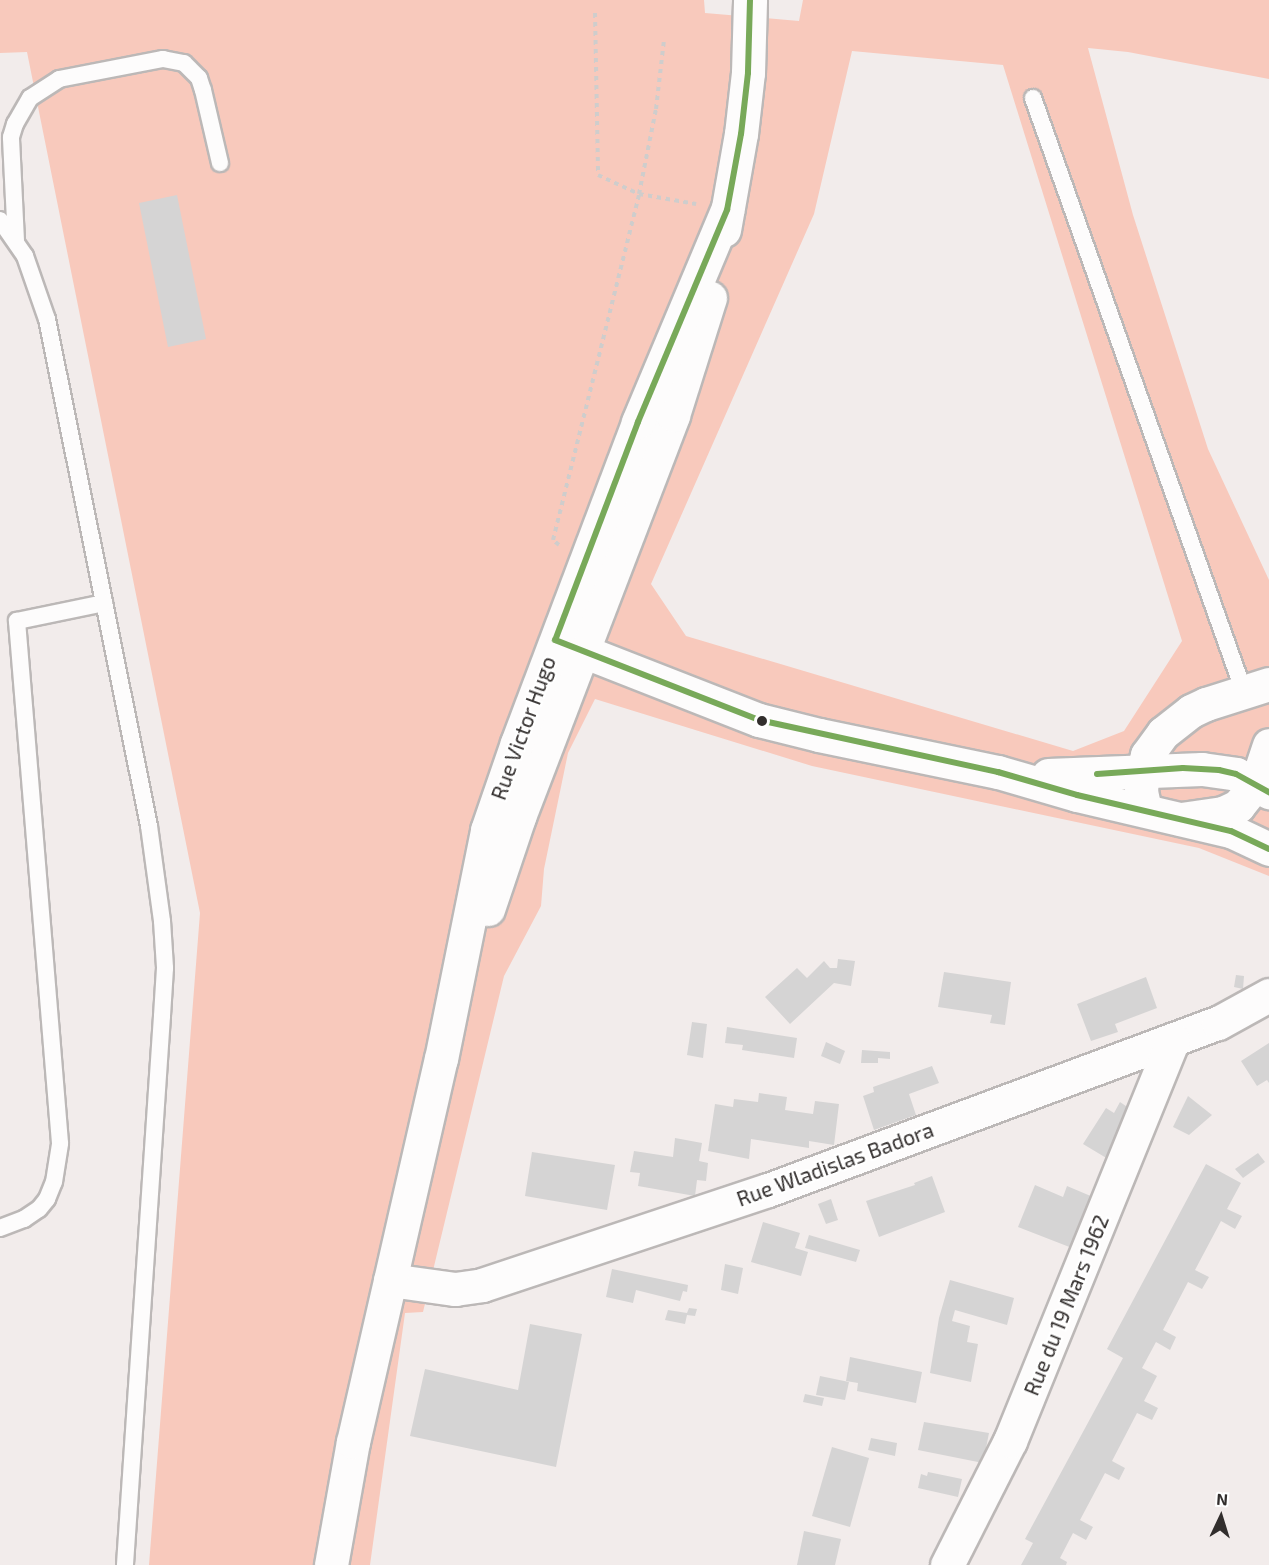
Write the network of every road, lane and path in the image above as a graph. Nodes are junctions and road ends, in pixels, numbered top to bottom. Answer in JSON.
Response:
{"nodes":[{"id":1,"x":750,"y":4,"type":"edge"},
{"id":2,"x":595,"y":13,"type":"dead end"},
{"id":3,"x":663,"y":40,"type":"dead end"},
{"id":4,"x":1033,"y":98,"type":"dead end"},
{"id":5,"x":219,"y":163,"type":"dead end"},
{"id":6,"x":639,"y":194,"type":"junction"},
{"id":7,"x":727,"y":210,"type":"junction"},
{"id":8,"x":0,"y":220,"type":"edge"},
{"id":9,"x":16,"y":242,"type":"junction"},
{"id":10,"x":584,"y":564,"type":"junction"},
{"id":11,"x":104,"y":603,"type":"junction"},
{"id":12,"x":568,"y":646,"type":"junction"},
{"id":13,"x":1256,"y":688,"type":"edge"},
{"id":14,"x":1269,"y":745,"type":"edge"},
{"id":15,"x":1143,"y":770,"type":"junction"},
{"id":16,"x":998,"y":772,"type":"junction"},
{"id":17,"x":1262,"y":788,"type":"edge"},
{"id":18,"x":1145,"y":810,"type":"junction"},
{"id":19,"x":1181,"y":819,"type":"junction"},
{"id":20,"x":1269,"y":849,"type":"edge"},
{"id":21,"x":1269,"y":995,"type":"edge"},
{"id":22,"x":1173,"y":1040,"type":"junction"},
{"id":23,"x":0,"y":1228,"type":"edge"},
{"id":24,"x":390,"y":1280,"type":"junction"},
{"id":25,"x":339,"y":1519,"type":"junction"},
{"id":26,"x":125,"y":1565,"type":"edge"},
{"id":27,"x":322,"y":1565,"type":"edge"},
{"id":28,"x":331,"y":1565,"type":"edge"},
{"id":29,"x":947,"y":1565,"type":"edge"}],
"edges":[{"from":1,"to":7,"type":"street","name":"Rue Victor Hugo"},
{"from":2,"to":6,"type":"path"},
{"from":3,"to":6,"type":"path"},
{"from":4,"to":13,"type":"lane"},
{"from":5,"to":9,"type":"lane"},
{"from":6,"to":7,"type":"path"},
{"from":6,"to":10,"type":"path"},
{"from":7,"to":10,"type":"street","name":"Rue Victor Hugo"},
{"from":7,"to":12,"type":"street","name":"Rue Victor Hugo"},
{"from":8,"to":9,"type":"lane"},
{"from":9,"to":11,"type":"lane"},
{"from":10,"to":12,"type":"street","name":"Rue Victor Hugo"},
{"from":11,"to":23,"type":"lane"},
{"from":11,"to":26,"type":"lane"},
{"from":12,"to":16,"type":"street"},
{"from":12,"to":24,"type":"street","name":"Rue Victor Hugo"},
{"from":13,"to":15,"type":"street"},
{"from":14,"to":17,"type":"street"},
{"from":15,"to":16,"type":"street"},
{"from":15,"to":17,"type":"street"},
{"from":15,"to":18,"type":"street"},
{"from":16,"to":18,"type":"street"},
{"from":17,"to":19,"type":"street"},
{"from":18,"to":19,"type":"street"},
{"from":19,"to":20,"type":"street"},
{"from":21,"to":22,"type":"street","name":"Rue Wladislas Badora"},
{"from":22,"to":24,"type":"street","name":"Rue Wladislas Badora"},
{"from":22,"to":29,"type":"street","name":"Rue du 19 Mars 1962"},
{"from":24,"to":25,"type":"street","name":"Rue Victor Hugo"},
{"from":25,"to":27,"type":"street"},
{"from":25,"to":28,"type":"street"}]}
